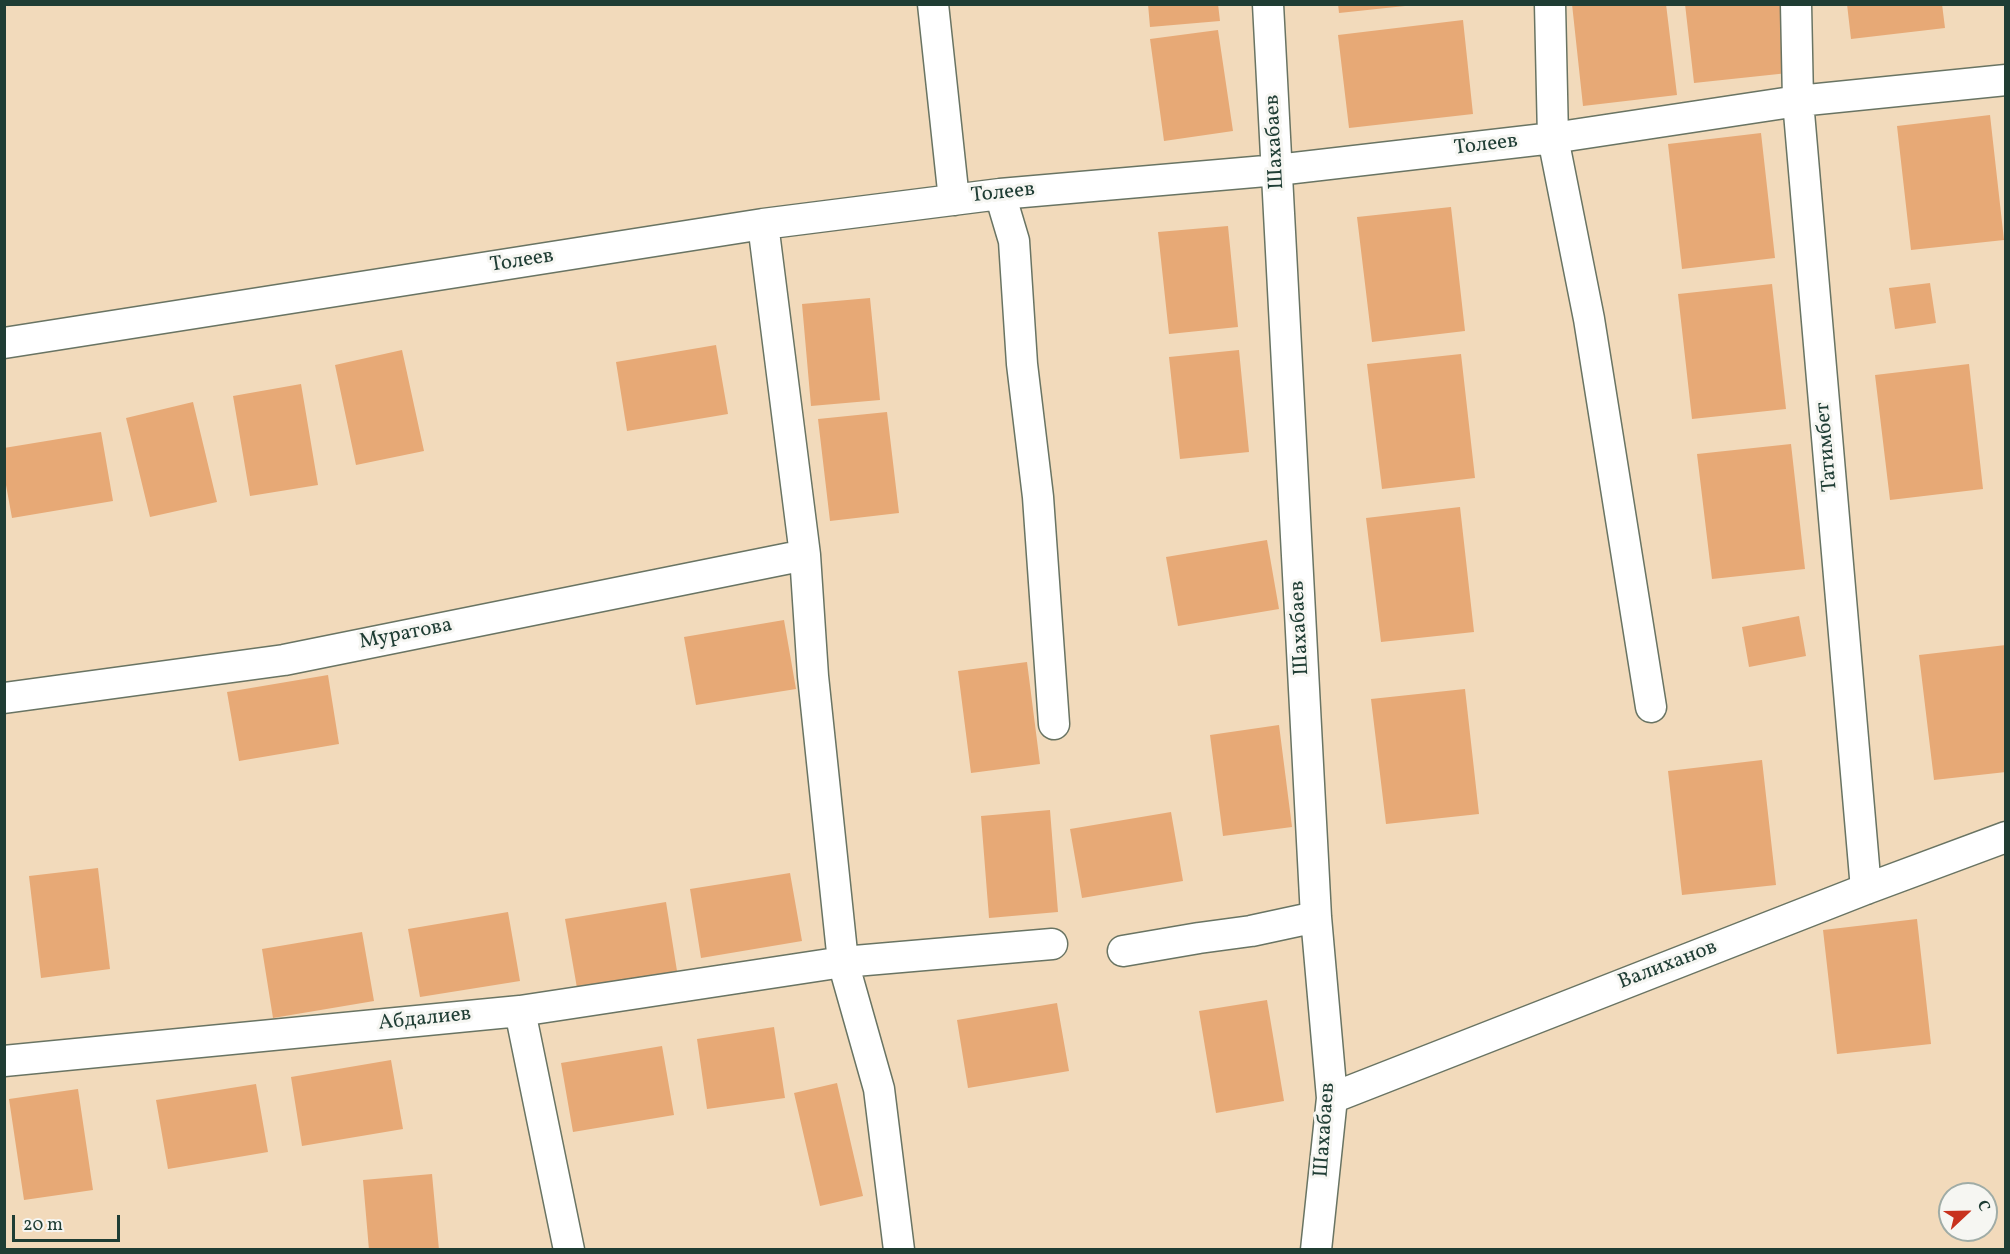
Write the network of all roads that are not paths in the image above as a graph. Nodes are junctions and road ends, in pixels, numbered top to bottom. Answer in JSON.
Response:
{"nodes":[{"id":1,"x":933,"y":4,"type":"edge"},
{"id":2,"x":1268,"y":4,"type":"edge"},
{"id":3,"x":1550,"y":4,"type":"edge"},
{"id":4,"x":1796,"y":4,"type":"edge"},
{"id":5,"x":2006,"y":80,"type":"edge"},
{"id":6,"x":1798,"y":101,"type":"junction"},
{"id":7,"x":1553,"y":138,"type":"junction"},
{"id":8,"x":1277,"y":170,"type":"junction"},
{"id":9,"x":1000,"y":194,"type":"junction"},
{"id":10,"x":954,"y":200,"type":"junction"},
{"id":11,"x":763,"y":224,"type":"junction"},
{"id":12,"x":4,"y":343,"type":"edge"},
{"id":13,"x":805,"y":555,"type":"junction"},
{"id":14,"x":4,"y":698,"type":"edge"},
{"id":15,"x":1651,"y":707,"type":"dead end"},
{"id":16,"x":1054,"y":724,"type":"dead end"},
{"id":17,"x":2006,"y":837,"type":"edge"},
{"id":18,"x":1866,"y":888,"type":"junction"},
{"id":19,"x":1316,"y":917,"type":"junction"},
{"id":20,"x":1052,"y":944,"type":"dead end"},
{"id":21,"x":1123,"y":951,"type":"dead end"},
{"id":22,"x":843,"y":962,"type":"junction"},
{"id":23,"x":520,"y":1011,"type":"junction"},
{"id":24,"x":4,"y":1061,"type":"edge"},
{"id":25,"x":1332,"y":1098,"type":"junction"},
{"id":26,"x":569,"y":1250,"type":"edge"},
{"id":27,"x":899,"y":1250,"type":"edge"},
{"id":28,"x":1316,"y":1250,"type":"edge"}],
"edges":[{"from":1,"to":10,"type":"street"},
{"from":2,"to":8,"type":"street","name":"Шахабаев"},
{"from":3,"to":7,"type":"street"},
{"from":4,"to":6,"type":"street","name":"Татимбет"},
{"from":5,"to":6,"type":"street","name":"Толеев"},
{"from":6,"to":7,"type":"street","name":"Толеев"},
{"from":6,"to":18,"type":"street","name":"Татимбет"},
{"from":7,"to":8,"type":"street","name":"Толеев"},
{"from":7,"to":15,"type":"street"},
{"from":8,"to":9,"type":"street","name":"Толеев"},
{"from":8,"to":19,"type":"street","name":"Шахабаев"},
{"from":9,"to":10,"type":"street","name":"Толеев"},
{"from":9,"to":16,"type":"street"},
{"from":10,"to":11,"type":"street","name":"Толеев"},
{"from":11,"to":12,"type":"street","name":"Толеев"},
{"from":11,"to":13,"type":"street"},
{"from":13,"to":14,"type":"street","name":"Муратова"},
{"from":13,"to":22,"type":"street"},
{"from":17,"to":18,"type":"street","name":"Валиханов"},
{"from":18,"to":25,"type":"street","name":"Валиханов"},
{"from":19,"to":21,"type":"street"},
{"from":19,"to":25,"type":"street","name":"Шахабаев"},
{"from":20,"to":22,"type":"street","name":"Абдалиев"},
{"from":22,"to":23,"type":"street","name":"Абдалиев"},
{"from":22,"to":27,"type":"street"},
{"from":23,"to":24,"type":"street","name":"Абдалиев"},
{"from":23,"to":26,"type":"street"},
{"from":25,"to":28,"type":"street","name":"Шахабаев"}]}
